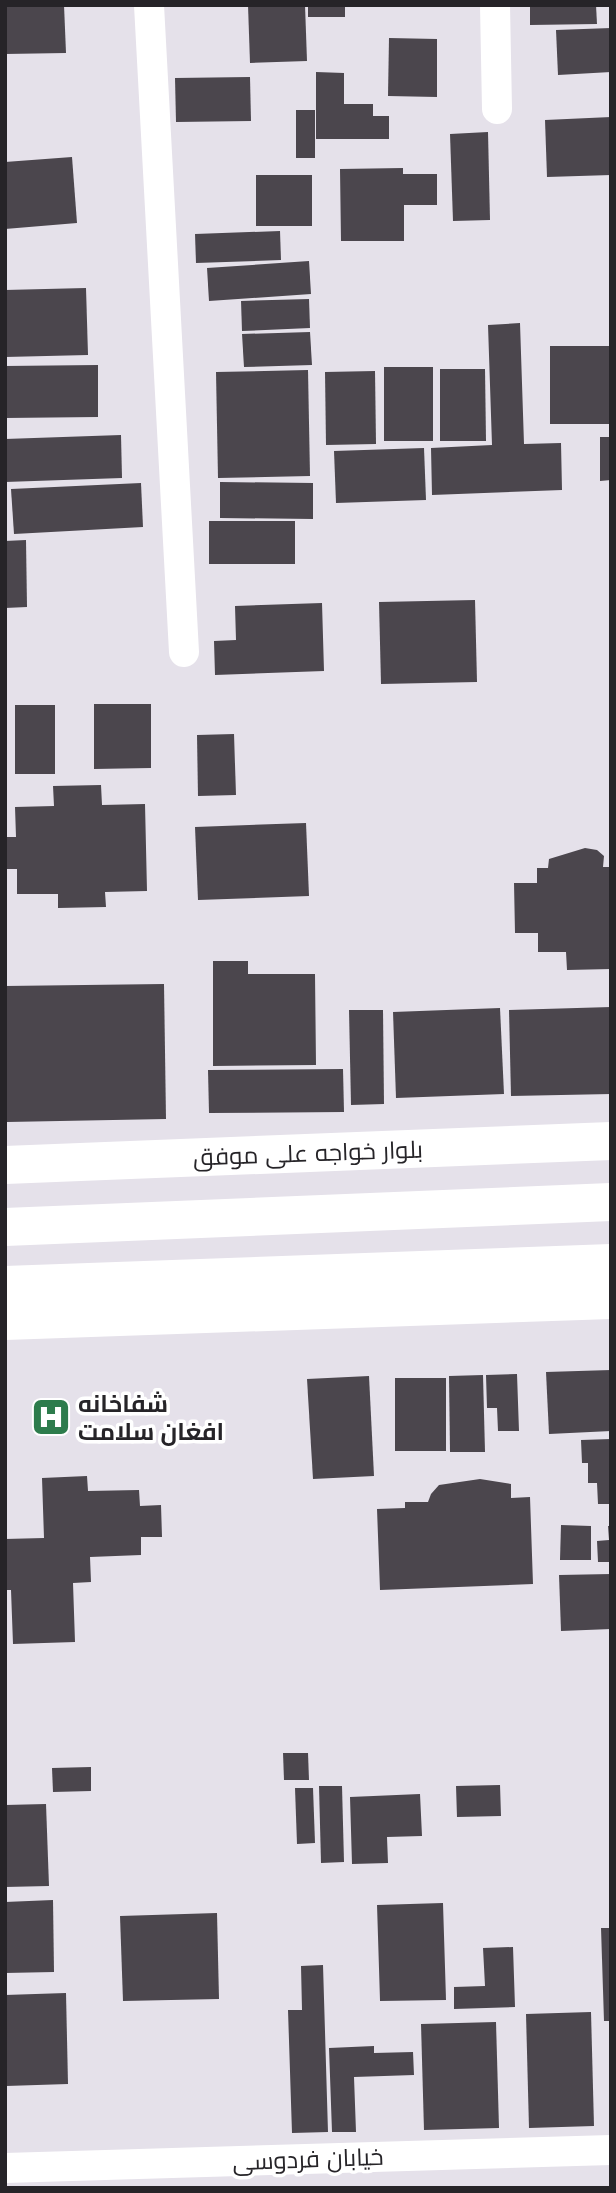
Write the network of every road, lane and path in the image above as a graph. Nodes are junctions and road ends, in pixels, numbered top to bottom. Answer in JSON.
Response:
{"nodes":[{"id":1,"x":149,"y":5,"type":"edge"},
{"id":2,"x":495,"y":5,"type":"edge"},
{"id":3,"x":497,"y":109,"type":"dead end"},
{"id":4,"x":184,"y":652,"type":"dead end"},
{"id":5,"x":611,"y":1141,"type":"edge"},
{"id":6,"x":5,"y":1164,"type":"edge"},
{"id":7,"x":611,"y":1202,"type":"edge"},
{"id":8,"x":5,"y":1227,"type":"edge"},
{"id":9,"x":611,"y":1263,"type":"edge"},
{"id":10,"x":5,"y":1285,"type":"edge"},
{"id":11,"x":611,"y":1300,"type":"edge"},
{"id":12,"x":5,"y":1321,"type":"edge"},
{"id":13,"x":611,"y":2150,"type":"edge"},
{"id":14,"x":5,"y":2168,"type":"edge"}],
"edges":[{"from":1,"to":4,"type":"street"},
{"from":2,"to":3,"type":"street"},
{"from":5,"to":6,"type":"main road","name":"بلوار خواجه علی موفق"},
{"from":7,"to":8,"type":"main road"},
{"from":9,"to":10,"type":"main road"},
{"from":11,"to":12,"type":"main road"},
{"from":13,"to":14,"type":"street","name":"خیابان فردوسی"}]}
